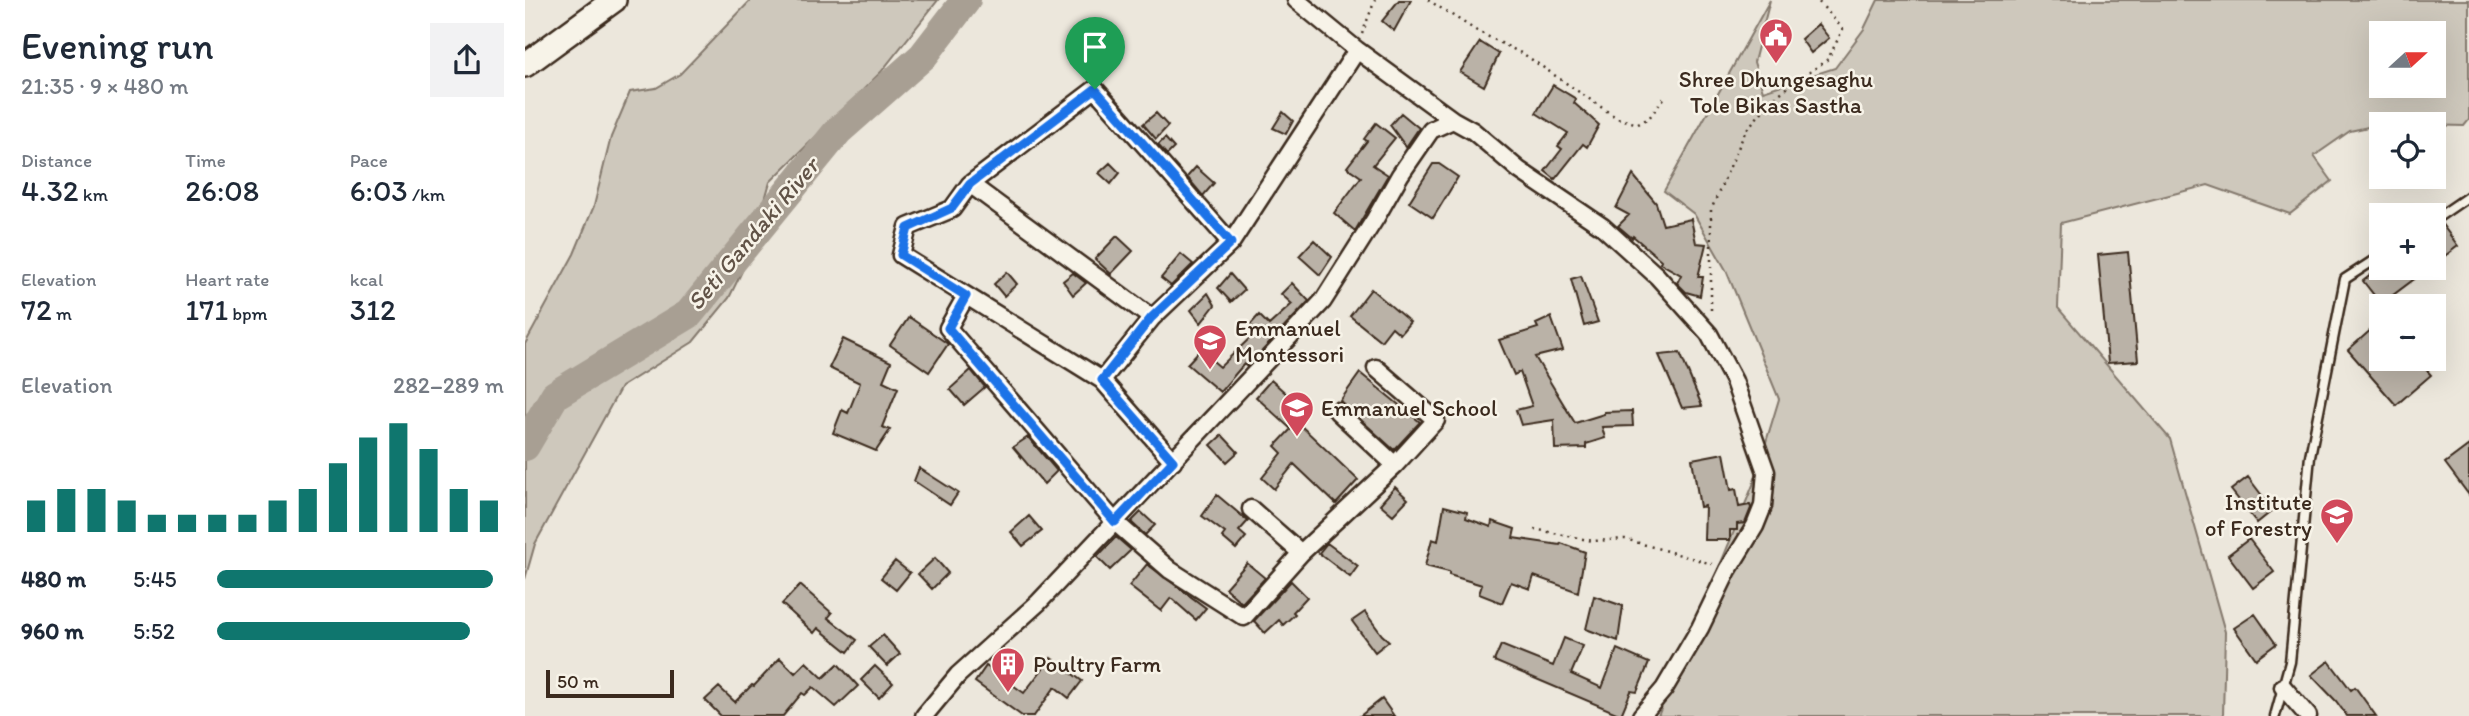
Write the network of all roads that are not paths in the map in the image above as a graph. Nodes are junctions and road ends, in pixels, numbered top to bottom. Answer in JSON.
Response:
{"nodes":[{"id":1,"x":614,"y":0,"type":"edge"},
{"id":2,"x":1296,"y":0,"type":"edge"},
{"id":3,"x":1357,"y":50,"type":"junction"},
{"id":4,"x":525,"y":65,"type":"edge"},
{"id":5,"x":1454,"y":120,"type":"junction"},
{"id":6,"x":970,"y":184,"type":"junction"},
{"id":7,"x":2469,"y":197,"type":"edge"},
{"id":8,"x":2446,"y":212,"type":"edge"},
{"id":9,"x":1231,"y":243,"type":"junction"},
{"id":10,"x":2369,"y":263,"type":"edge"},
{"id":11,"x":966,"y":296,"type":"junction"},
{"id":12,"x":1151,"y":318,"type":"junction"},
{"id":13,"x":1375,"y":368,"type":"dead end"},
{"id":14,"x":1102,"y":380,"type":"junction"},
{"id":15,"x":1337,"y":411,"type":"dead end"},
{"id":16,"x":1173,"y":461,"type":"junction"},
{"id":17,"x":1395,"y":466,"type":"junction"},
{"id":18,"x":1251,"y":509,"type":"dead end"},
{"id":19,"x":1115,"y":522,"type":"junction"},
{"id":20,"x":1301,"y":553,"type":"junction"},
{"id":21,"x":2283,"y":687,"type":"junction"},
{"id":22,"x":924,"y":716,"type":"edge"},
{"id":23,"x":1641,"y":716,"type":"edge"},
{"id":24,"x":2275,"y":716,"type":"edge"},
{"id":25,"x":2308,"y":716,"type":"edge"}],
"edges":[{"from":1,"to":4,"type":"main road"},
{"from":2,"to":3,"type":"street"},
{"from":3,"to":5,"type":"street"},
{"from":3,"to":9,"type":"street"},
{"from":5,"to":16,"type":"street"},
{"from":5,"to":23,"type":"street"},
{"from":6,"to":9,"type":"street"},
{"from":6,"to":11,"type":"street"},
{"from":6,"to":12,"type":"street"},
{"from":7,"to":8,"type":"lane"},
{"from":9,"to":12,"type":"street"},
{"from":10,"to":21,"type":"lane"},
{"from":11,"to":14,"type":"street"},
{"from":11,"to":19,"type":"street"},
{"from":12,"to":14,"type":"street"},
{"from":13,"to":17,"type":"street"},
{"from":14,"to":16,"type":"street"},
{"from":15,"to":17,"type":"street"},
{"from":16,"to":19,"type":"street"},
{"from":17,"to":20,"type":"street"},
{"from":18,"to":20,"type":"street"},
{"from":19,"to":20,"type":"street"},
{"from":19,"to":22,"type":"street"},
{"from":21,"to":24,"type":"lane"},
{"from":21,"to":25,"type":"street"}]}
